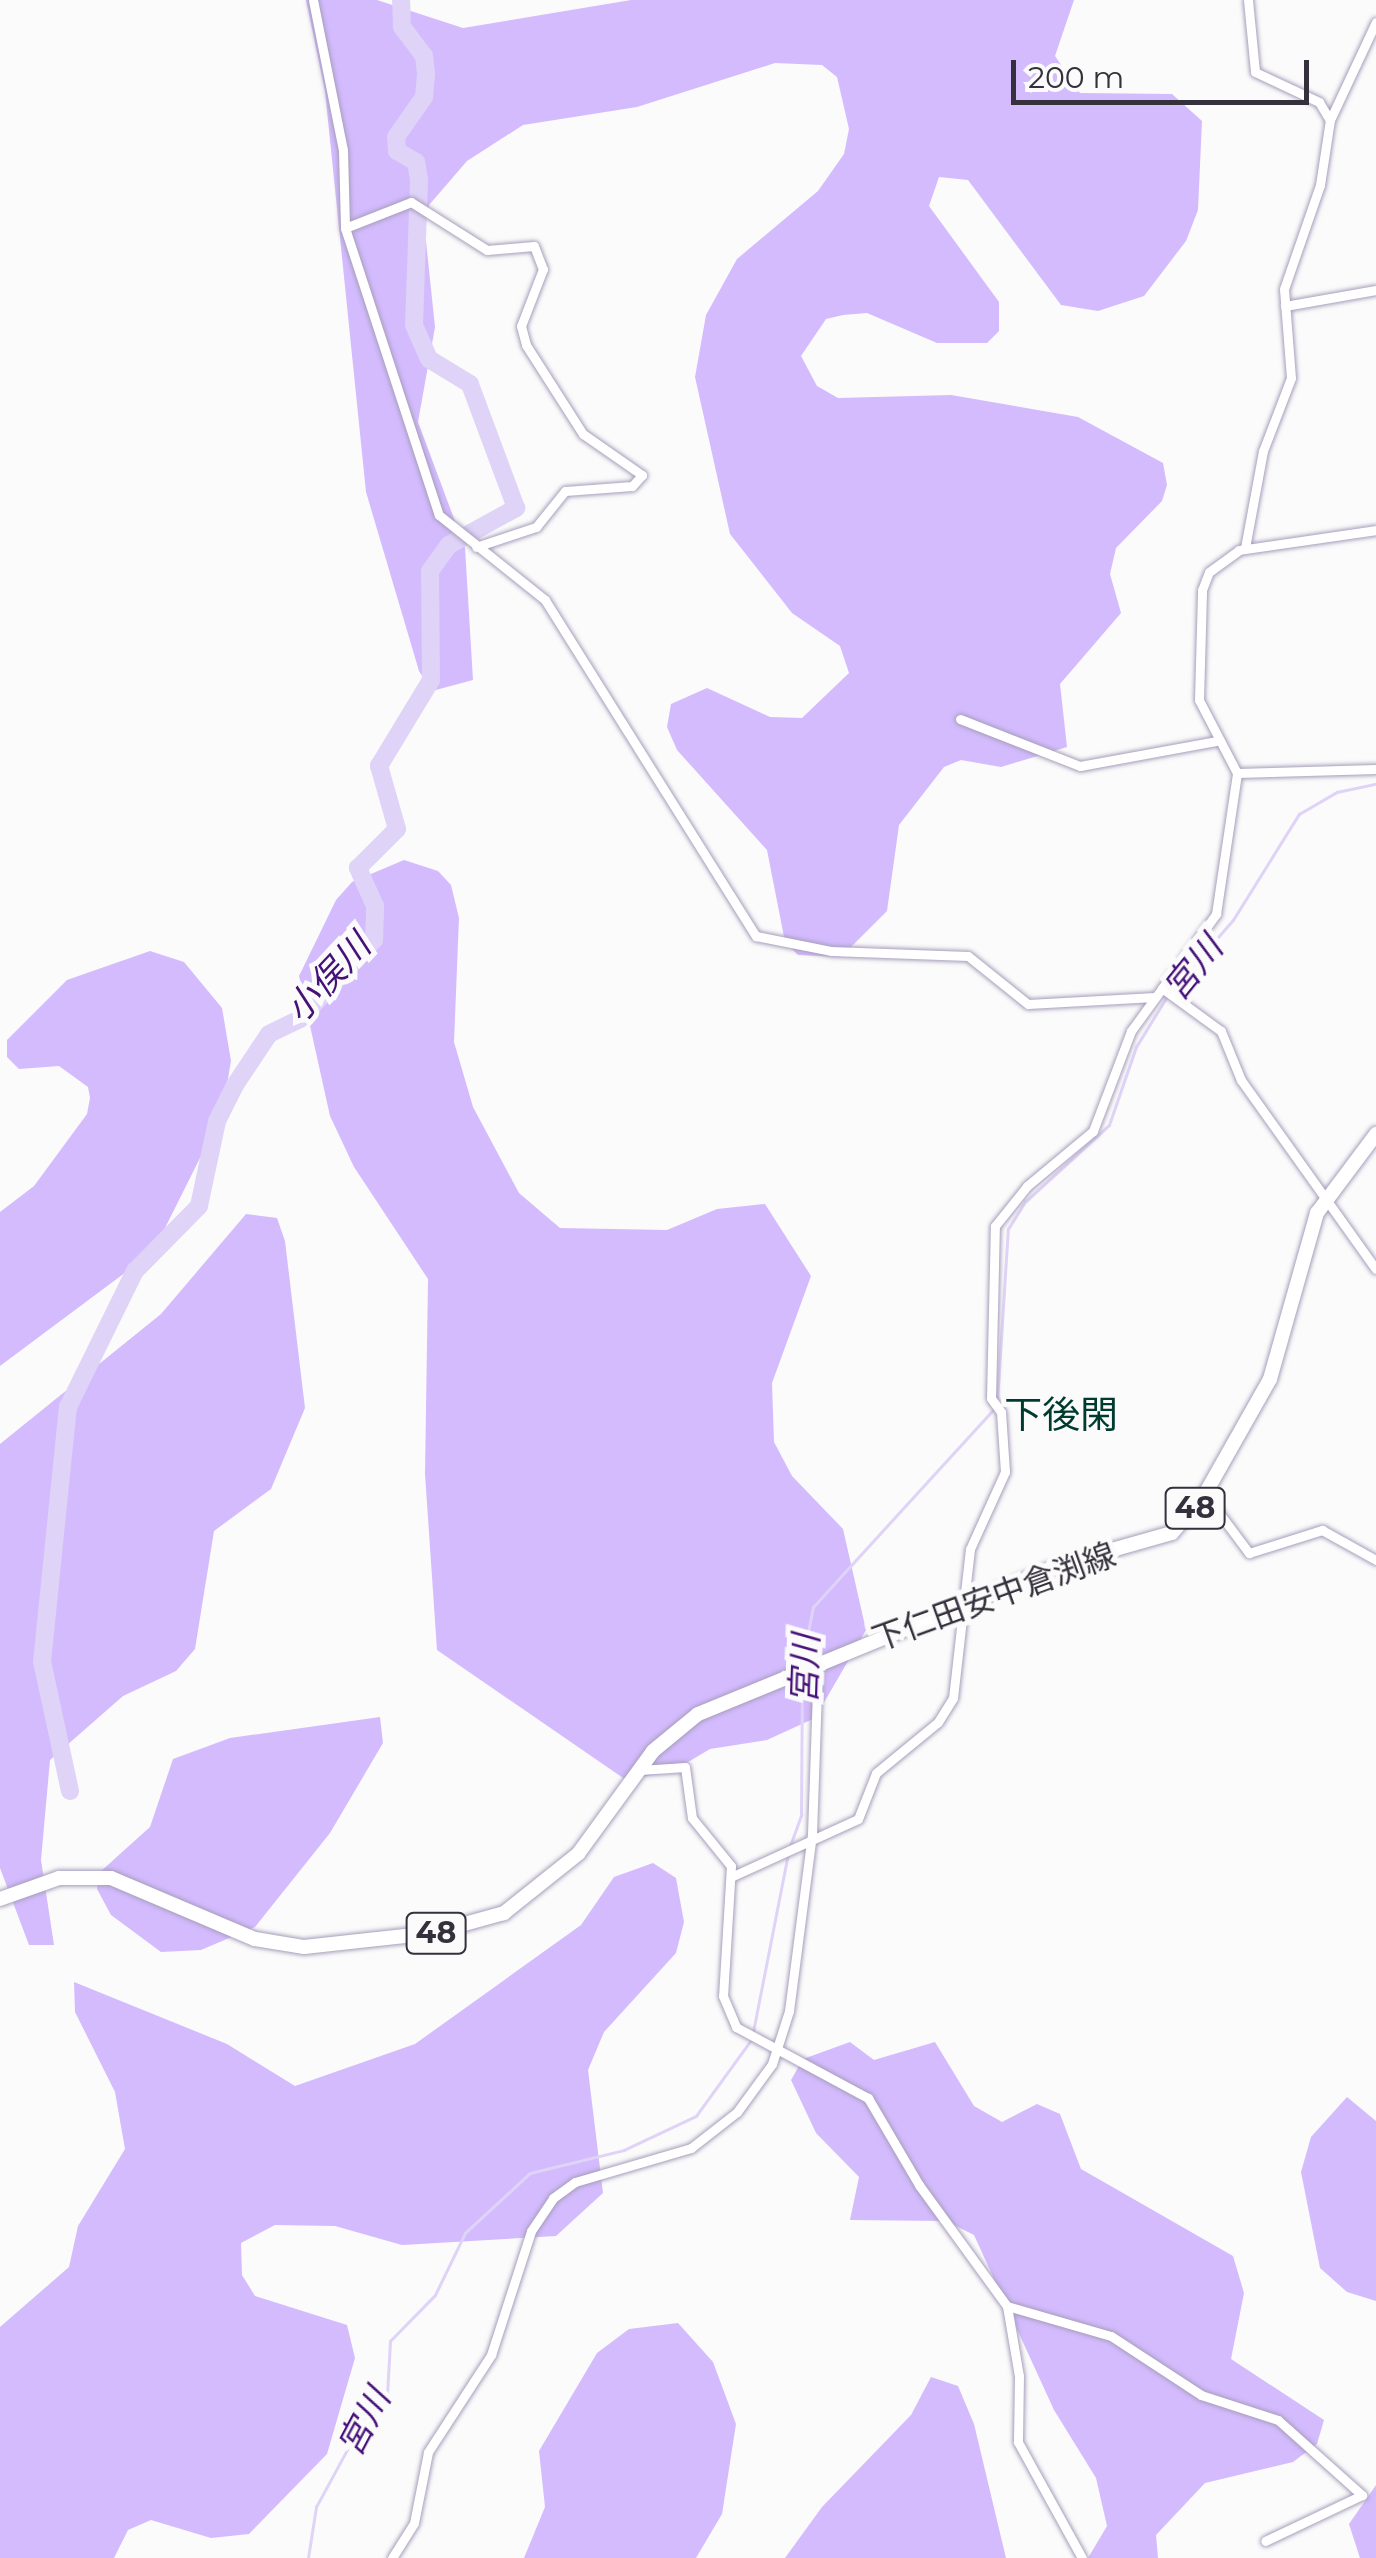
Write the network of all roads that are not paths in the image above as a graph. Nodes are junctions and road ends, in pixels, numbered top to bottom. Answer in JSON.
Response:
{"nodes":[{"id":1,"x":312,"y":0,"type":"edge"},
{"id":2,"x":1248,"y":0,"type":"edge"},
{"id":3,"x":1376,"y":22,"type":"edge"},
{"id":4,"x":1376,"y":48,"type":"edge"},
{"id":5,"x":1362,"y":51,"type":"junction"},
{"id":6,"x":1330,"y":120,"type":"junction"},
{"id":7,"x":345,"y":228,"type":"junction"},
{"id":8,"x":1376,"y":290,"type":"edge"},
{"id":9,"x":1284,"y":306,"type":"junction"},
{"id":10,"x":1376,"y":530,"type":"edge"},
{"id":11,"x":476,"y":547,"type":"junction"},
{"id":12,"x":1246,"y":548,"type":"junction"},
{"id":13,"x":960,"y":719,"type":"dead end"},
{"id":14,"x":1216,"y":742,"type":"junction"},
{"id":15,"x":1376,"y":769,"type":"edge"},
{"id":16,"x":1237,"y":773,"type":"junction"},
{"id":17,"x":1162,"y":988,"type":"junction"},
{"id":18,"x":1154,"y":997,"type":"junction"},
{"id":19,"x":1376,"y":1134,"type":"edge"},
{"id":20,"x":1326,"y":1197,"type":"junction"},
{"id":21,"x":1376,"y":1269,"type":"edge"},
{"id":22,"x":1205,"y":1494,"type":"junction"},
{"id":23,"x":1376,"y":1560,"type":"edge"},
{"id":24,"x":966,"y":1603,"type":"junction"},
{"id":25,"x":814,"y":1664,"type":"junction"},
{"id":26,"x":640,"y":1770,"type":"junction"},
{"id":27,"x":808,"y":1836,"type":"junction"},
{"id":28,"x":733,"y":1876,"type":"junction"},
{"id":29,"x":0,"y":1899,"type":"edge"},
{"id":30,"x":772,"y":2051,"type":"junction"},
{"id":31,"x":1008,"y":2306,"type":"junction"},
{"id":32,"x":1265,"y":2541,"type":"dead end"},
{"id":33,"x":392,"y":2558,"type":"edge"},
{"id":34,"x":1082,"y":2558,"type":"edge"}],
"edges":[{"from":1,"to":7,"type":"street"},
{"from":2,"to":6,"type":"street"},
{"from":3,"to":5,"type":"street"},
{"from":4,"to":5,"type":"street"},
{"from":5,"to":6,"type":"street"},
{"from":6,"to":9,"type":"street"},
{"from":7,"to":11,"type":"street"},
{"from":7,"to":11,"type":"street"},
{"from":8,"to":9,"type":"street"},
{"from":9,"to":12,"type":"street"},
{"from":10,"to":12,"type":"street"},
{"from":11,"to":18,"type":"street"},
{"from":12,"to":14,"type":"street"},
{"from":13,"to":14,"type":"street"},
{"from":14,"to":16,"type":"street"},
{"from":15,"to":16,"type":"street"},
{"from":16,"to":17,"type":"street"},
{"from":17,"to":18,"type":"street"},
{"from":17,"to":20,"type":"street"},
{"from":18,"to":24,"type":"street"},
{"from":19,"to":20,"type":"main road","name":"下仁田安中倉渕線","number":"48"},
{"from":20,"to":21,"type":"street"},
{"from":20,"to":22,"type":"main road","name":"下仁田安中倉渕線","number":"48"},
{"from":22,"to":23,"type":"street"},
{"from":22,"to":24,"type":"main road","name":"下仁田安中倉渕線","number":"48"},
{"from":24,"to":25,"type":"main road","name":"下仁田安中倉渕線","number":"48"},
{"from":24,"to":27,"type":"street"},
{"from":25,"to":26,"type":"main road","name":"下仁田安中倉渕線","number":"48"},
{"from":25,"to":27,"type":"street"},
{"from":26,"to":28,"type":"street"},
{"from":26,"to":29,"type":"main road","name":"下仁田安中倉渕線","number":"48"},
{"from":27,"to":28,"type":"street"},
{"from":27,"to":30,"type":"street"},
{"from":28,"to":30,"type":"street"},
{"from":30,"to":31,"type":"street"},
{"from":30,"to":33,"type":"street"},
{"from":31,"to":32,"type":"street"},
{"from":31,"to":34,"type":"street"}]}
